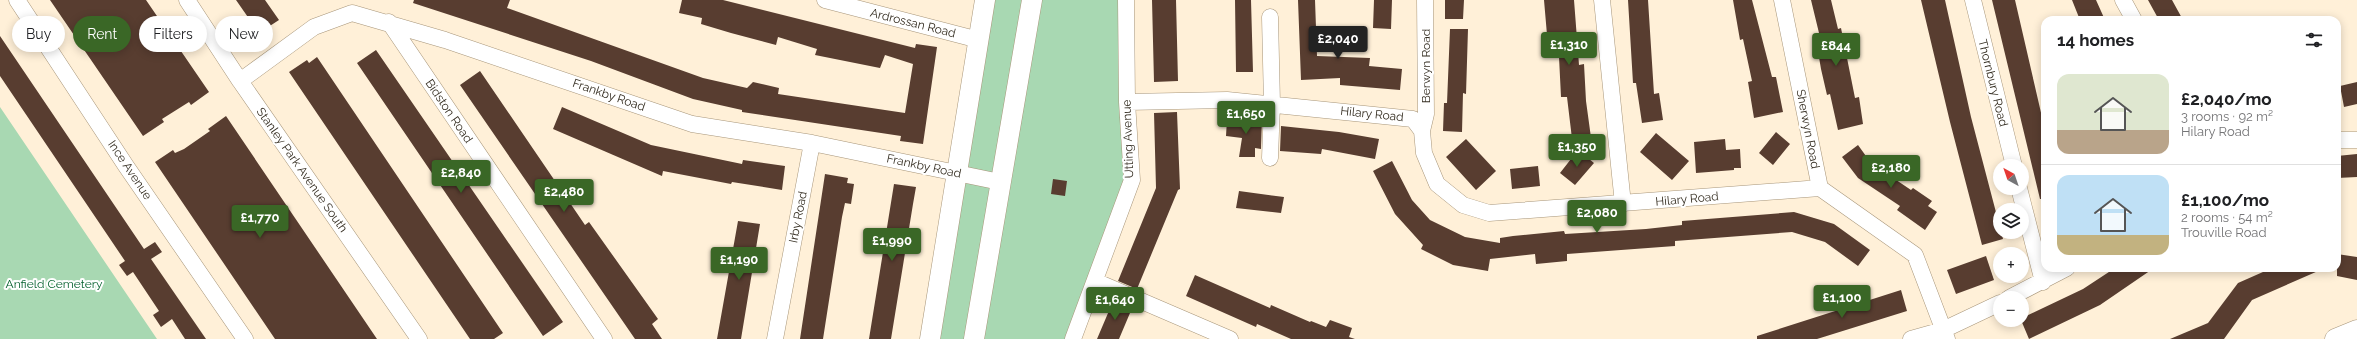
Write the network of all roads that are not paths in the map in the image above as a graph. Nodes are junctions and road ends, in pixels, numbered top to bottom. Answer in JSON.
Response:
{"nodes":[{"id":1,"x":17,"y":0,"type":"edge"},
{"id":2,"x":187,"y":0,"type":"edge"},
{"id":3,"x":824,"y":0,"type":"edge"},
{"id":4,"x":985,"y":0,"type":"edge"},
{"id":5,"x":1032,"y":0,"type":"edge"},
{"id":6,"x":1126,"y":0,"type":"edge"},
{"id":7,"x":1425,"y":0,"type":"edge"},
{"id":8,"x":1602,"y":0,"type":"edge"},
{"id":9,"x":1782,"y":0,"type":"edge"},
{"id":10,"x":1973,"y":0,"type":"edge"},
{"id":11,"x":2123,"y":0,"type":"edge"},
{"id":12,"x":2132,"y":16,"type":"edge"},
{"id":13,"x":1270,"y":17,"type":"dead end"},
{"id":14,"x":389,"y":22,"type":"junction"},
{"id":15,"x":979,"y":40,"type":"junction"},
{"id":16,"x":240,"y":81,"type":"junction"},
{"id":17,"x":1127,"y":102,"type":"junction"},
{"id":18,"x":1272,"y":104,"type":"junction"},
{"id":19,"x":1422,"y":130,"type":"junction"},
{"id":20,"x":2341,"y":140,"type":"edge"},
{"id":21,"x":2357,"y":140,"type":"edge"},
{"id":22,"x":812,"y":143,"type":"junction"},
{"id":23,"x":1270,"y":158,"type":"dead end"},
{"id":24,"x":2012,"y":159,"type":"edge"},
{"id":25,"x":957,"y":173,"type":"junction"},
{"id":26,"x":1000,"y":182,"type":"junction"},
{"id":27,"x":1820,"y":188,"type":"junction"},
{"id":28,"x":2021,"y":195,"type":"edge"},
{"id":29,"x":1623,"y":204,"type":"junction"},
{"id":30,"x":2059,"y":272,"type":"edge"},
{"id":31,"x":1095,"y":281,"type":"junction"},
{"id":32,"x":2043,"y":282,"type":"junction"},
{"id":33,"x":2024,"y":291,"type":"edge"},
{"id":34,"x":1993,"y":306,"type":"edge"},
{"id":35,"x":2357,"y":330,"type":"edge"},
{"id":36,"x":1945,"y":334,"type":"edge"},
{"id":37,"x":246,"y":339,"type":"edge"},
{"id":38,"x":419,"y":339,"type":"edge"},
{"id":39,"x":604,"y":339,"type":"edge"},
{"id":40,"x":775,"y":339,"type":"edge"},
{"id":41,"x":930,"y":339,"type":"edge"},
{"id":42,"x":974,"y":339,"type":"edge"},
{"id":43,"x":1073,"y":339,"type":"edge"},
{"id":44,"x":1230,"y":339,"type":"edge"},
{"id":45,"x":1911,"y":339,"type":"edge"},
{"id":46,"x":2335,"y":339,"type":"edge"}],
"edges":[{"from":1,"to":37,"type":"street","name":"Ince Avenue"},
{"from":2,"to":16,"type":"street","name":"Stanley Park Avenue South"},
{"from":3,"to":15,"type":"street","name":"Ardrossan Road"},
{"from":4,"to":15,"type":"street"},
{"from":5,"to":26,"type":"street"},
{"from":6,"to":17,"type":"street","name":"Utting Avenue"},
{"from":7,"to":19,"type":"street","name":"Berwyn Road"},
{"from":8,"to":29,"type":"street"},
{"from":9,"to":27,"type":"street","name":"Sherwyn Road"},
{"from":10,"to":24,"type":"street","name":"Thornbury Road"},
{"from":11,"to":12,"type":"street"},
{"from":13,"to":18,"type":"street"},
{"from":14,"to":16,"type":"street","name":"Frankby Road"},
{"from":14,"to":22,"type":"street","name":"Frankby Road"},
{"from":14,"to":39,"type":"street","name":"Bidston Road"},
{"from":15,"to":25,"type":"street"},
{"from":16,"to":38,"type":"street","name":"Stanley Park Avenue South"},
{"from":17,"to":18,"type":"street","name":"Hilary Road"},
{"from":17,"to":31,"type":"street","name":"Utting Avenue"},
{"from":18,"to":19,"type":"street","name":"Hilary Road"},
{"from":18,"to":23,"type":"street"},
{"from":19,"to":29,"type":"street","name":"Hilary Road"},
{"from":20,"to":21,"type":"street"},
{"from":22,"to":25,"type":"street","name":"Frankby Road"},
{"from":22,"to":40,"type":"street","name":"Irby Road"},
{"from":25,"to":26,"type":"street","name":"Frankby Road"},
{"from":25,"to":41,"type":"street"},
{"from":26,"to":42,"type":"street"},
{"from":27,"to":29,"type":"street","name":"Hilary Road"},
{"from":27,"to":36,"type":"street"},
{"from":28,"to":32,"type":"street"},
{"from":30,"to":32,"type":"street"},
{"from":31,"to":43,"type":"street","name":"Utting Avenue"},
{"from":31,"to":44,"type":"street"},
{"from":32,"to":33,"type":"street"},
{"from":34,"to":36,"type":"street"},
{"from":35,"to":46,"type":"street"},
{"from":36,"to":45,"type":"street"}]}
